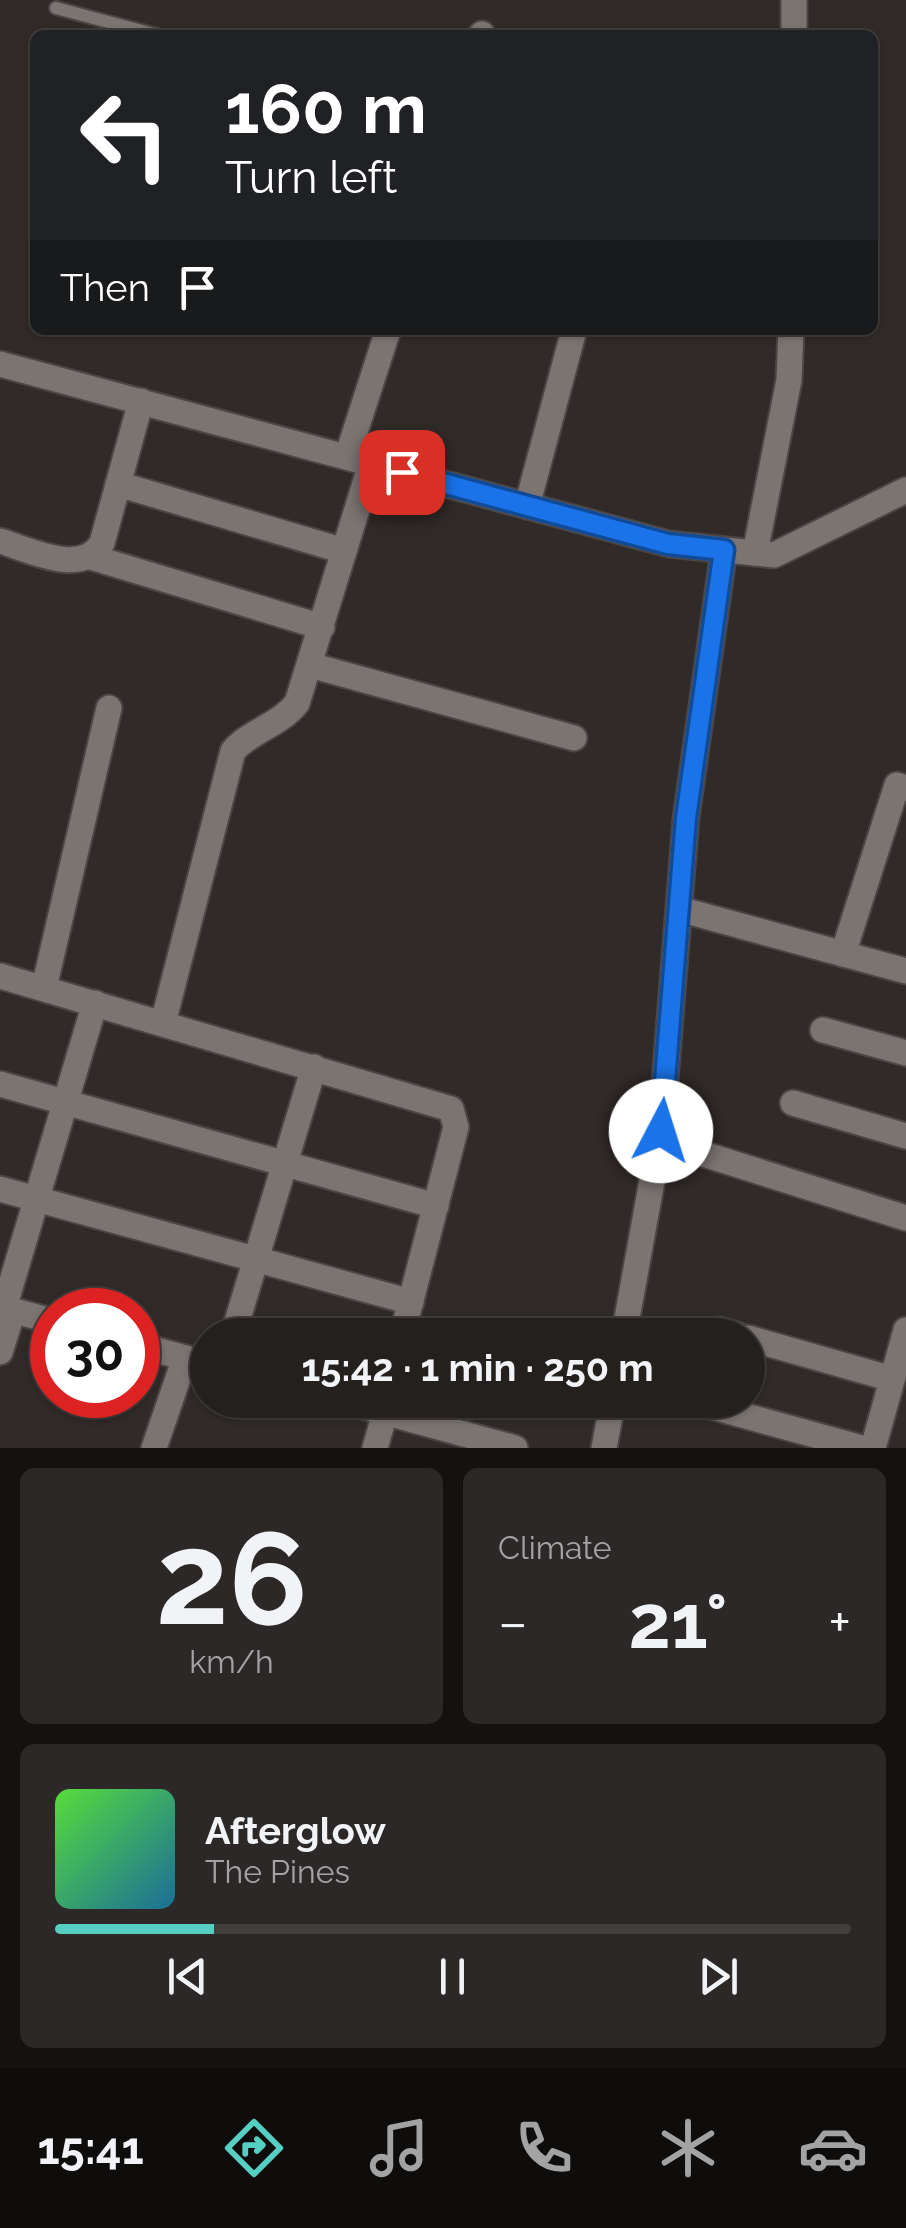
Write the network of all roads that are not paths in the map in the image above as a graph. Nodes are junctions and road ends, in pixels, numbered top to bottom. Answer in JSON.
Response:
{"nodes":[{"id":1,"x":794,"y":0,"type":"edge"},
{"id":2,"x":56,"y":8,"type":"dead end"},
{"id":3,"x":137,"y":30,"type":"edge"},
{"id":4,"x":794,"y":30,"type":"edge"},
{"id":5,"x":387,"y":335,"type":"edge"},
{"id":6,"x":573,"y":335,"type":"edge"},
{"id":7,"x":791,"y":335,"type":"edge"},
{"id":8,"x":0,"y":364,"type":"edge"},
{"id":9,"x":141,"y":401,"type":"junction"},
{"id":10,"x":359,"y":460,"type":"junction"},
{"id":11,"x":118,"y":484,"type":"junction"},
{"id":12,"x":906,"y":490,"type":"edge"},
{"id":13,"x":527,"y":506,"type":"junction"},
{"id":14,"x":0,"y":542,"type":"edge"},
{"id":15,"x":724,"y":550,"type":"junction"},
{"id":16,"x":344,"y":551,"type":"junction"},
{"id":17,"x":755,"y":553,"type":"junction"},
{"id":18,"x":91,"y":558,"type":"junction"},
{"id":19,"x":322,"y":627,"type":"junction"},
{"id":20,"x":310,"y":665,"type":"junction"},
{"id":21,"x":109,"y":708,"type":"dead end"},
{"id":22,"x":574,"y":738,"type":"dead end"},
{"id":23,"x":903,"y":784,"type":"edge"},
{"id":24,"x":679,"y":909,"type":"junction"},
{"id":25,"x":843,"y":954,"type":"junction"},
{"id":26,"x":906,"y":972,"type":"edge"},
{"id":27,"x":0,"y":976,"type":"edge"},
{"id":28,"x":44,"y":988,"type":"junction"},
{"id":29,"x":95,"y":1004,"type":"junction"},
{"id":30,"x":163,"y":1024,"type":"junction"},
{"id":31,"x":822,"y":1030,"type":"dead end"},
{"id":32,"x":906,"y":1053,"type":"edge"},
{"id":33,"x":314,"y":1067,"type":"junction"},
{"id":34,"x":0,"y":1084,"type":"edge"},
{"id":35,"x":66,"y":1102,"type":"junction"},
{"id":36,"x":793,"y":1103,"type":"dead end"},
{"id":37,"x":906,"y":1136,"type":"edge"},
{"id":38,"x":659,"y":1140,"type":"junction"},
{"id":39,"x":286,"y":1164,"type":"junction"},
{"id":40,"x":0,"y":1189,"type":"edge"},
{"id":41,"x":37,"y":1200,"type":"junction"},
{"id":42,"x":436,"y":1206,"type":"junction"},
{"id":43,"x":906,"y":1218,"type":"edge"},
{"id":44,"x":256,"y":1260,"type":"junction"},
{"id":45,"x":412,"y":1302,"type":"junction"},
{"id":46,"x":6,"y":1309,"type":"edge"},
{"id":47,"x":238,"y":1318,"type":"edge"},
{"id":48,"x":407,"y":1318,"type":"edge"},
{"id":49,"x":627,"y":1318,"type":"edge"},
{"id":50,"x":906,"y":1330,"type":"edge"},
{"id":51,"x":765,"y":1343,"type":"edge"},
{"id":52,"x":160,"y":1351,"type":"edge"},
{"id":53,"x":0,"y":1352,"type":"edge"},
{"id":54,"x":190,"y":1359,"type":"edge"},
{"id":55,"x":190,"y":1373,"type":"edge"},
{"id":56,"x":892,"y":1379,"type":"junction"},
{"id":57,"x":380,"y":1418,"type":"edge"},
{"id":58,"x":415,"y":1418,"type":"edge"},
{"id":59,"x":610,"y":1418,"type":"edge"},
{"id":60,"x":753,"y":1418,"type":"edge"},
{"id":61,"x":154,"y":1448,"type":"edge"},
{"id":62,"x":375,"y":1448,"type":"edge"},
{"id":63,"x":515,"y":1448,"type":"edge"},
{"id":64,"x":604,"y":1448,"type":"edge"},
{"id":65,"x":862,"y":1448,"type":"edge"},
{"id":66,"x":872,"y":1448,"type":"edge"}],
"edges":[{"from":1,"to":4,"type":"street"},
{"from":2,"to":3,"type":"lane"},
{"from":5,"to":10,"type":"street"},
{"from":6,"to":13,"type":"street"},
{"from":7,"to":17,"type":"street"},
{"from":8,"to":9,"type":"street"},
{"from":9,"to":10,"type":"street"},
{"from":9,"to":11,"type":"street"},
{"from":10,"to":13,"type":"street"},
{"from":10,"to":16,"type":"street"},
{"from":11,"to":16,"type":"street"},
{"from":11,"to":18,"type":"street"},
{"from":12,"to":17,"type":"street"},
{"from":13,"to":15,"type":"street"},
{"from":14,"to":18,"type":"street"},
{"from":15,"to":17,"type":"street"},
{"from":15,"to":24,"type":"street"},
{"from":16,"to":19,"type":"street"},
{"from":18,"to":19,"type":"street"},
{"from":19,"to":20,"type":"street"},
{"from":20,"to":22,"type":"street"},
{"from":20,"to":30,"type":"street"},
{"from":21,"to":28,"type":"street"},
{"from":23,"to":25,"type":"street"},
{"from":24,"to":25,"type":"street"},
{"from":24,"to":38,"type":"street"},
{"from":25,"to":26,"type":"street"},
{"from":27,"to":28,"type":"street"},
{"from":28,"to":29,"type":"street"},
{"from":29,"to":30,"type":"street"},
{"from":29,"to":35,"type":"street"},
{"from":30,"to":33,"type":"street"},
{"from":31,"to":32,"type":"street"},
{"from":33,"to":39,"type":"street"},
{"from":33,"to":42,"type":"street"},
{"from":34,"to":35,"type":"street"},
{"from":35,"to":39,"type":"street"},
{"from":35,"to":41,"type":"street"},
{"from":36,"to":37,"type":"street"},
{"from":38,"to":43,"type":"street"},
{"from":38,"to":49,"type":"street"},
{"from":39,"to":42,"type":"street"},
{"from":39,"to":44,"type":"street"},
{"from":40,"to":41,"type":"street"},
{"from":41,"to":44,"type":"street"},
{"from":41,"to":46,"type":"street"},
{"from":42,"to":45,"type":"street"},
{"from":44,"to":45,"type":"street"},
{"from":44,"to":47,"type":"street"},
{"from":45,"to":48,"type":"street"},
{"from":46,"to":53,"type":"street"},
{"from":50,"to":56,"type":"street"},
{"from":51,"to":56,"type":"street"},
{"from":52,"to":54,"type":"street"},
{"from":55,"to":61,"type":"street"},
{"from":56,"to":66,"type":"street"},
{"from":57,"to":62,"type":"street"},
{"from":58,"to":63,"type":"street"},
{"from":59,"to":64,"type":"street"},
{"from":60,"to":65,"type":"street"}]}
